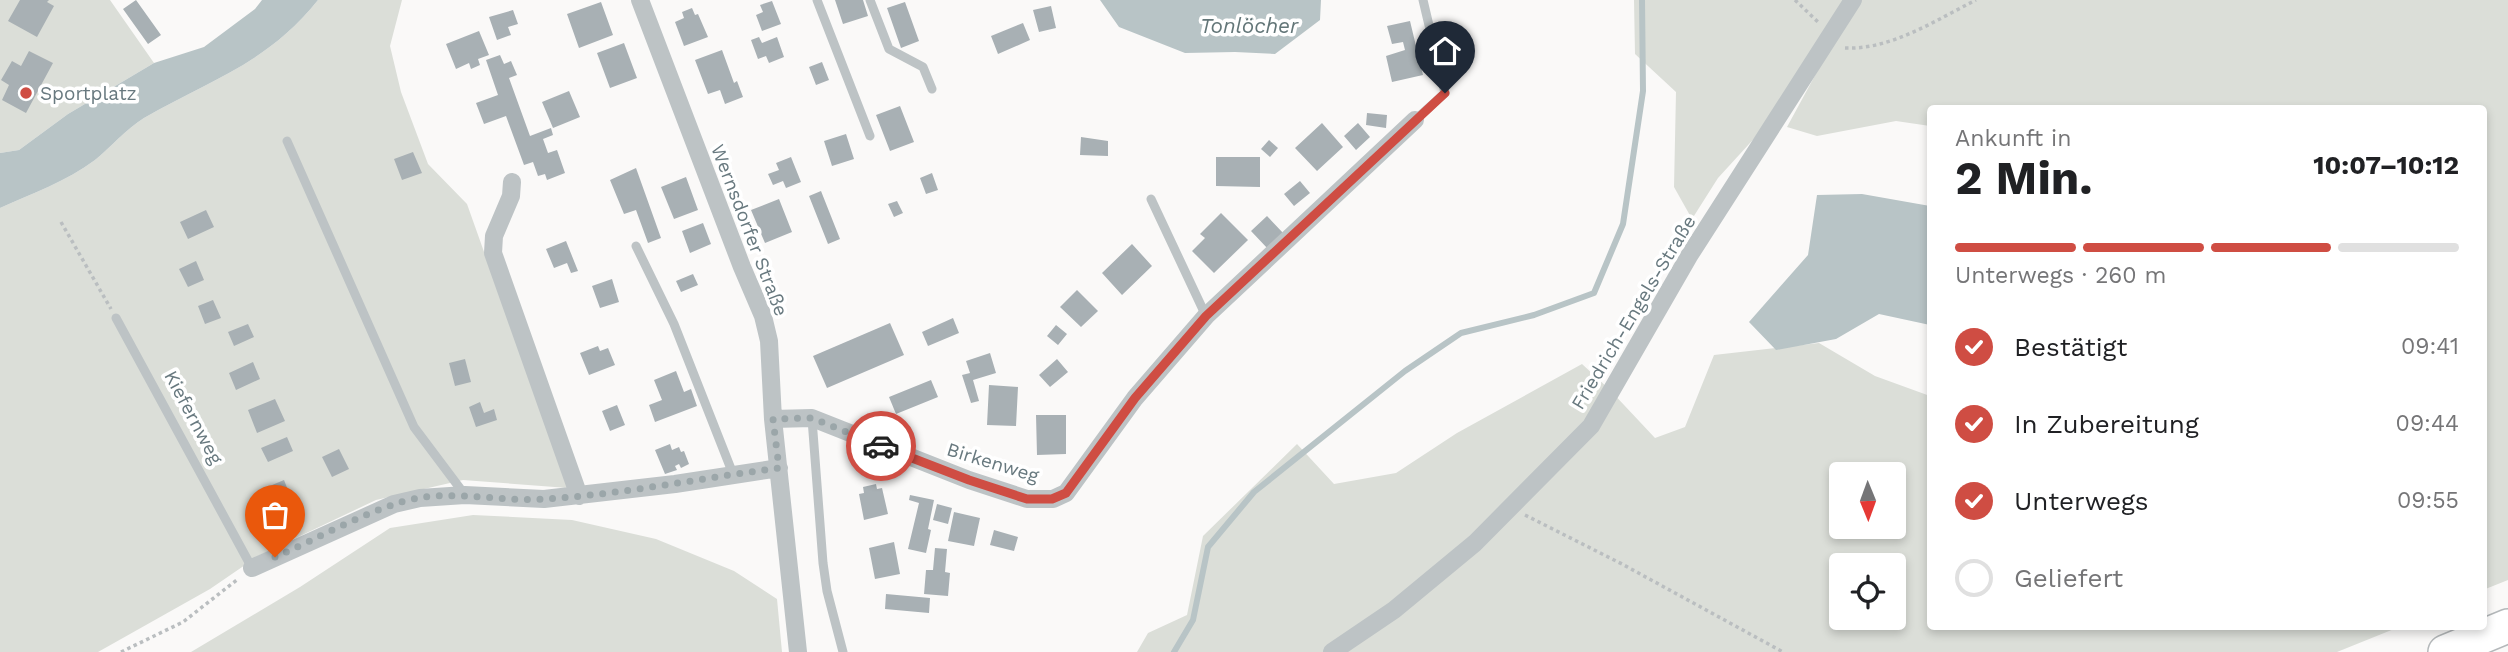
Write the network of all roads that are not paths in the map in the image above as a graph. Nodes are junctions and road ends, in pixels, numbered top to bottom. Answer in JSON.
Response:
{"nodes":[{"id":1,"x":640,"y":0,"type":"edge"},
{"id":2,"x":817,"y":0,"type":"edge"},
{"id":3,"x":870,"y":0,"type":"edge"},
{"id":4,"x":1423,"y":0,"type":"edge"},
{"id":5,"x":1853,"y":0,"type":"edge"},
{"id":6,"x":932,"y":89,"type":"dead end"},
{"id":7,"x":1415,"y":120,"type":"joint"},
{"id":8,"x":870,"y":136,"type":"dead end"},
{"id":9,"x":287,"y":141,"type":"dead end"},
{"id":10,"x":512,"y":182,"type":"dead end"},
{"id":11,"x":1150,"y":199,"type":"dead end"},
{"id":12,"x":636,"y":246,"type":"dead end"},
{"id":13,"x":1206,"y":316,"type":"junction"},
{"id":14,"x":116,"y":318,"type":"road end"},
{"id":15,"x":812,"y":418,"type":"junction"},
{"id":16,"x":773,"y":419,"type":"junction"},
{"id":17,"x":779,"y":468,"type":"junction"},
{"id":18,"x":733,"y":474,"type":"junction"},
{"id":19,"x":465,"y":495,"type":"junction"},
{"id":20,"x":579,"y":496,"type":"junction"},
{"id":21,"x":252,"y":568,"type":"joint"},
{"id":22,"x":2508,"y":626,"type":"edge"},
{"id":23,"x":798,"y":652,"type":"edge"},
{"id":24,"x":843,"y":652,"type":"edge"},
{"id":25,"x":1332,"y":652,"type":"edge"},
{"id":26,"x":2445,"y":652,"type":"edge"}],
"edges":[{"from":1,"to":16,"type":"street","name":"Wernsdorfer Straße"},
{"from":2,"to":8,"type":"lane"},
{"from":3,"to":6,"type":"lane"},
{"from":4,"to":7,"type":"lane","name":"Birkenweg"},
{"from":5,"to":25,"type":"street","name":"Friedrich-Engels-Straße"},
{"from":7,"to":13,"type":"street","name":"Birkenweg"},
{"from":9,"to":19,"type":"lane"},
{"from":10,"to":20,"type":"street"},
{"from":11,"to":13,"type":"lane"},
{"from":12,"to":18,"type":"lane"},
{"from":13,"to":15,"type":"street","name":"Birkenweg"},
{"from":14,"to":21,"type":"lane","name":"Kiefernweg"},
{"from":15,"to":16,"type":"street","name":"Birkenweg"},
{"from":15,"to":24,"type":"lane"},
{"from":16,"to":17,"type":"street","name":"Wernsdorfer Straße"},
{"from":17,"to":18,"type":"street"},
{"from":17,"to":23,"type":"street","name":"Wernsdorfer Straße"},
{"from":18,"to":20,"type":"street"},
{"from":19,"to":20,"type":"street"},
{"from":19,"to":21,"type":"street"},
{"from":22,"to":26,"type":"highway"}]}
